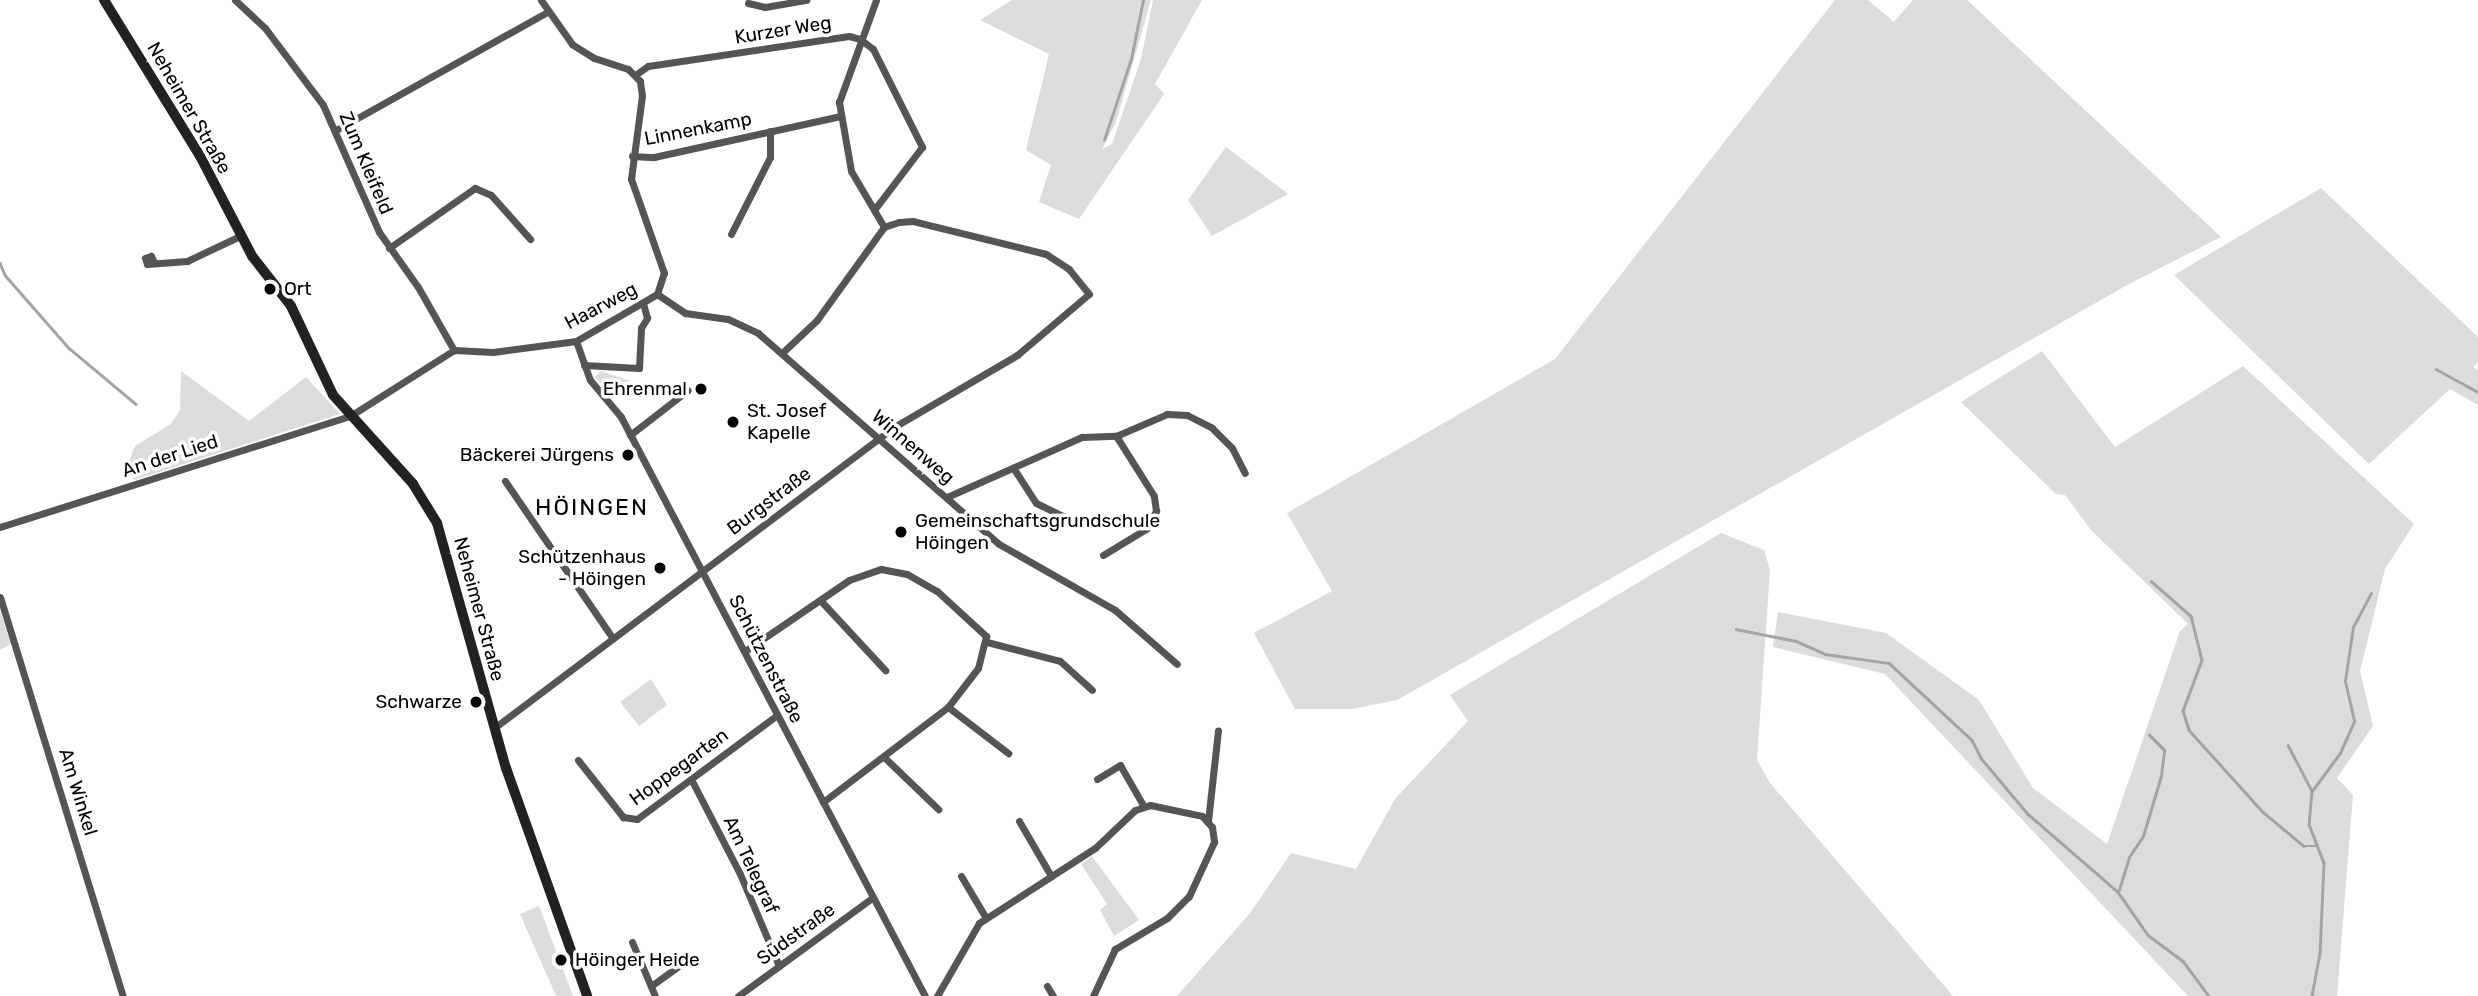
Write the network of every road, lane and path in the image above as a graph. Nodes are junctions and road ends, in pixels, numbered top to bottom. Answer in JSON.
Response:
{"nodes":[{"id":1,"x":104,"y":0,"type":"edge"},
{"id":2,"x":235,"y":0,"type":"edge"},
{"id":3,"x":541,"y":0,"type":"edge"},
{"id":4,"x":806,"y":0,"type":"edge"},
{"id":5,"x":876,"y":0,"type":"edge"},
{"id":6,"x":748,"y":2,"type":"dead end"},
{"id":7,"x":547,"y":12,"type":"junction"},
{"id":8,"x":860,"y":39,"type":"junction"},
{"id":9,"x":635,"y":75,"type":"junction"},
{"id":10,"x":841,"y":116,"type":"junction"},
{"id":11,"x":336,"y":130,"type":"junction"},
{"id":12,"x":770,"y":131,"type":"junction"},
{"id":13,"x":632,"y":156,"type":"junction"},
{"id":14,"x":874,"y":210,"type":"junction"},
{"id":15,"x":884,"y":227,"type":"junction"},
{"id":16,"x":730,"y":234,"type":"dead end"},
{"id":17,"x":240,"y":236,"type":"junction"},
{"id":18,"x":530,"y":239,"type":"dead end"},
{"id":19,"x":389,"y":248,"type":"junction"},
{"id":20,"x":154,"y":262,"type":"dead end"},
{"id":21,"x":657,"y":294,"type":"junction"},
{"id":22,"x":643,"y":303,"type":"junction"},
{"id":23,"x":576,"y":341,"type":"junction"},
{"id":24,"x":454,"y":350,"type":"junction"},
{"id":25,"x":782,"y":353,"type":"junction"},
{"id":26,"x":584,"y":365,"type":"junction"},
{"id":27,"x":688,"y":390,"type":"dead end"},
{"id":28,"x":350,"y":416,"type":"junction"},
{"id":29,"x":630,"y":435,"type":"junction"},
{"id":30,"x":1116,"y":436,"type":"junction"},
{"id":31,"x":878,"y":439,"type":"junction"},
{"id":32,"x":1014,"y":469,"type":"junction"},
{"id":33,"x":1245,"y":474,"type":"dead end"},
{"id":34,"x":505,"y":481,"type":"dead end"},
{"id":35,"x":947,"y":497,"type":"junction"},
{"id":36,"x":1069,"y":519,"type":"dead end"},
{"id":37,"x":0,"y":527,"type":"edge"},
{"id":38,"x":1103,"y":555,"type":"dead end"},
{"id":39,"x":703,"y":570,"type":"junction"},
{"id":40,"x":0,"y":597,"type":"edge"},
{"id":41,"x":820,"y":600,"type":"junction"},
{"id":42,"x":613,"y":639,"type":"junction"},
{"id":43,"x":988,"y":642,"type":"junction"},
{"id":44,"x":745,"y":651,"type":"junction"},
{"id":45,"x":1177,"y":664,"type":"dead end"},
{"id":46,"x":885,"y":670,"type":"dead end"},
{"id":47,"x":1092,"y":690,"type":"dead end"},
{"id":48,"x":948,"y":707,"type":"junction"},
{"id":49,"x":777,"y":715,"type":"junction"},
{"id":50,"x":494,"y":728,"type":"junction"},
{"id":51,"x":1218,"y":732,"type":"dead end"},
{"id":52,"x":1008,"y":753,"type":"dead end"},
{"id":53,"x":885,"y":758,"type":"junction"},
{"id":54,"x":578,"y":760,"type":"dead end"},
{"id":55,"x":691,"y":779,"type":"junction"},
{"id":56,"x":1097,"y":779,"type":"dead end"},
{"id":57,"x":822,"y":802,"type":"junction"},
{"id":58,"x":1143,"y":805,"type":"junction"},
{"id":59,"x":938,"y":809,"type":"dead end"},
{"id":60,"x":1019,"y":821,"type":"dead end"},
{"id":61,"x":1208,"y":821,"type":"junction"},
{"id":62,"x":961,"y":876,"type":"dead end"},
{"id":63,"x":1051,"y":876,"type":"junction"},
{"id":64,"x":872,"y":898,"type":"junction"},
{"id":65,"x":986,"y":918,"type":"junction"},
{"id":66,"x":632,"y":942,"type":"dead end"},
{"id":67,"x":680,"y":965,"type":"dead end"},
{"id":68,"x":779,"y":966,"type":"junction"},
{"id":69,"x":651,"y":986,"type":"junction"},
{"id":70,"x":1047,"y":986,"type":"dead end"},
{"id":71,"x":123,"y":996,"type":"edge"},
{"id":72,"x":587,"y":996,"type":"edge"},
{"id":73,"x":655,"y":996,"type":"edge"},
{"id":74,"x":738,"y":996,"type":"edge"},
{"id":75,"x":925,"y":996,"type":"edge"},
{"id":76,"x":937,"y":996,"type":"edge"},
{"id":77,"x":1053,"y":996,"type":"edge"},
{"id":78,"x":1093,"y":996,"type":"edge"}],
"edges":[{"from":1,"to":17,"type":"main road","name":"Neheimer Straße"},
{"from":2,"to":11,"type":"street","name":"Zum Kleifeld"},
{"from":3,"to":7,"type":"street"},
{"from":4,"to":6,"type":"street"},
{"from":5,"to":8,"type":"street"},
{"from":7,"to":9,"type":"street"},
{"from":7,"to":11,"type":"street"},
{"from":8,"to":9,"type":"street","name":"Kurzer Weg"},
{"from":8,"to":10,"type":"street"},
{"from":8,"to":14,"type":"street","name":"Kurzer Weg"},
{"from":9,"to":13,"type":"street","name":"Haarweg"},
{"from":10,"to":12,"type":"street","name":"Linnenkamp"},
{"from":10,"to":14,"type":"street"},
{"from":11,"to":19,"type":"street","name":"Zum Kleifeld"},
{"from":12,"to":13,"type":"street","name":"Linnenkamp"},
{"from":12,"to":16,"type":"street","name":"Linnenkamp"},
{"from":13,"to":21,"type":"street","name":"Haarweg"},
{"from":14,"to":15,"type":"street"},
{"from":15,"to":25,"type":"street"},
{"from":15,"to":31,"type":"street","name":"Burgstraße"},
{"from":17,"to":20,"type":"street"},
{"from":17,"to":28,"type":"main road","name":"Neheimer Straße"},
{"from":18,"to":19,"type":"street"},
{"from":19,"to":24,"type":"street","name":"Zum Kleifeld"},
{"from":21,"to":22,"type":"street","name":"Haarweg"},
{"from":21,"to":25,"type":"street","name":"Winnenweg"},
{"from":22,"to":23,"type":"street","name":"Haarweg"},
{"from":22,"to":26,"type":"street"},
{"from":23,"to":24,"type":"street","name":"Haarweg"},
{"from":23,"to":26,"type":"street","name":"Schützenstraße"},
{"from":24,"to":28,"type":"street"},
{"from":25,"to":31,"type":"street","name":"Winnenweg"},
{"from":26,"to":29,"type":"street","name":"Schützenstraße"},
{"from":27,"to":29,"type":"street"},
{"from":28,"to":37,"type":"street","name":"An der Lied"},
{"from":28,"to":50,"type":"main road","name":"Neheimer Straße"},
{"from":29,"to":39,"type":"street","name":"Schützenstraße"},
{"from":30,"to":32,"type":"street"},
{"from":30,"to":33,"type":"street"},
{"from":30,"to":38,"type":"street"},
{"from":31,"to":35,"type":"street","name":"Winnenweg"},
{"from":31,"to":39,"type":"street","name":"Burgstraße"},
{"from":32,"to":35,"type":"street"},
{"from":32,"to":36,"type":"street"},
{"from":34,"to":42,"type":"street"},
{"from":35,"to":45,"type":"street","name":"Winnenweg"},
{"from":39,"to":42,"type":"street","name":"Burgstraße"},
{"from":39,"to":44,"type":"street","name":"Schützenstraße"},
{"from":40,"to":71,"type":"street","name":"Am Winkel"},
{"from":41,"to":43,"type":"street"},
{"from":41,"to":44,"type":"street"},
{"from":41,"to":46,"type":"street"},
{"from":42,"to":50,"type":"street","name":"Burgstraße"},
{"from":43,"to":47,"type":"street"},
{"from":43,"to":48,"type":"street"},
{"from":44,"to":49,"type":"street","name":"Schützenstraße"},
{"from":48,"to":52,"type":"street"},
{"from":48,"to":53,"type":"street"},
{"from":49,"to":55,"type":"street","name":"Hoppegarten"},
{"from":49,"to":57,"type":"street","name":"Schützenstraße"},
{"from":50,"to":72,"type":"main road","name":"Neheimer Straße"},
{"from":51,"to":61,"type":"street"},
{"from":53,"to":57,"type":"street"},
{"from":53,"to":59,"type":"street"},
{"from":54,"to":55,"type":"street","name":"Hoppegarten"},
{"from":55,"to":68,"type":"street","name":"Am Telegraf"},
{"from":56,"to":58,"type":"street"},
{"from":57,"to":64,"type":"street","name":"Schützenstraße"},
{"from":58,"to":61,"type":"street"},
{"from":58,"to":63,"type":"street"},
{"from":60,"to":63,"type":"street"},
{"from":61,"to":78,"type":"street"},
{"from":62,"to":65,"type":"street"},
{"from":63,"to":65,"type":"street"},
{"from":64,"to":68,"type":"street","name":"Südstraße"},
{"from":64,"to":75,"type":"street","name":"Schützenstraße"},
{"from":65,"to":76,"type":"street"},
{"from":66,"to":69,"type":"street"},
{"from":67,"to":69,"type":"street"},
{"from":68,"to":74,"type":"street","name":"Südstraße"},
{"from":69,"to":73,"type":"street"},
{"from":70,"to":77,"type":"street"}]}
